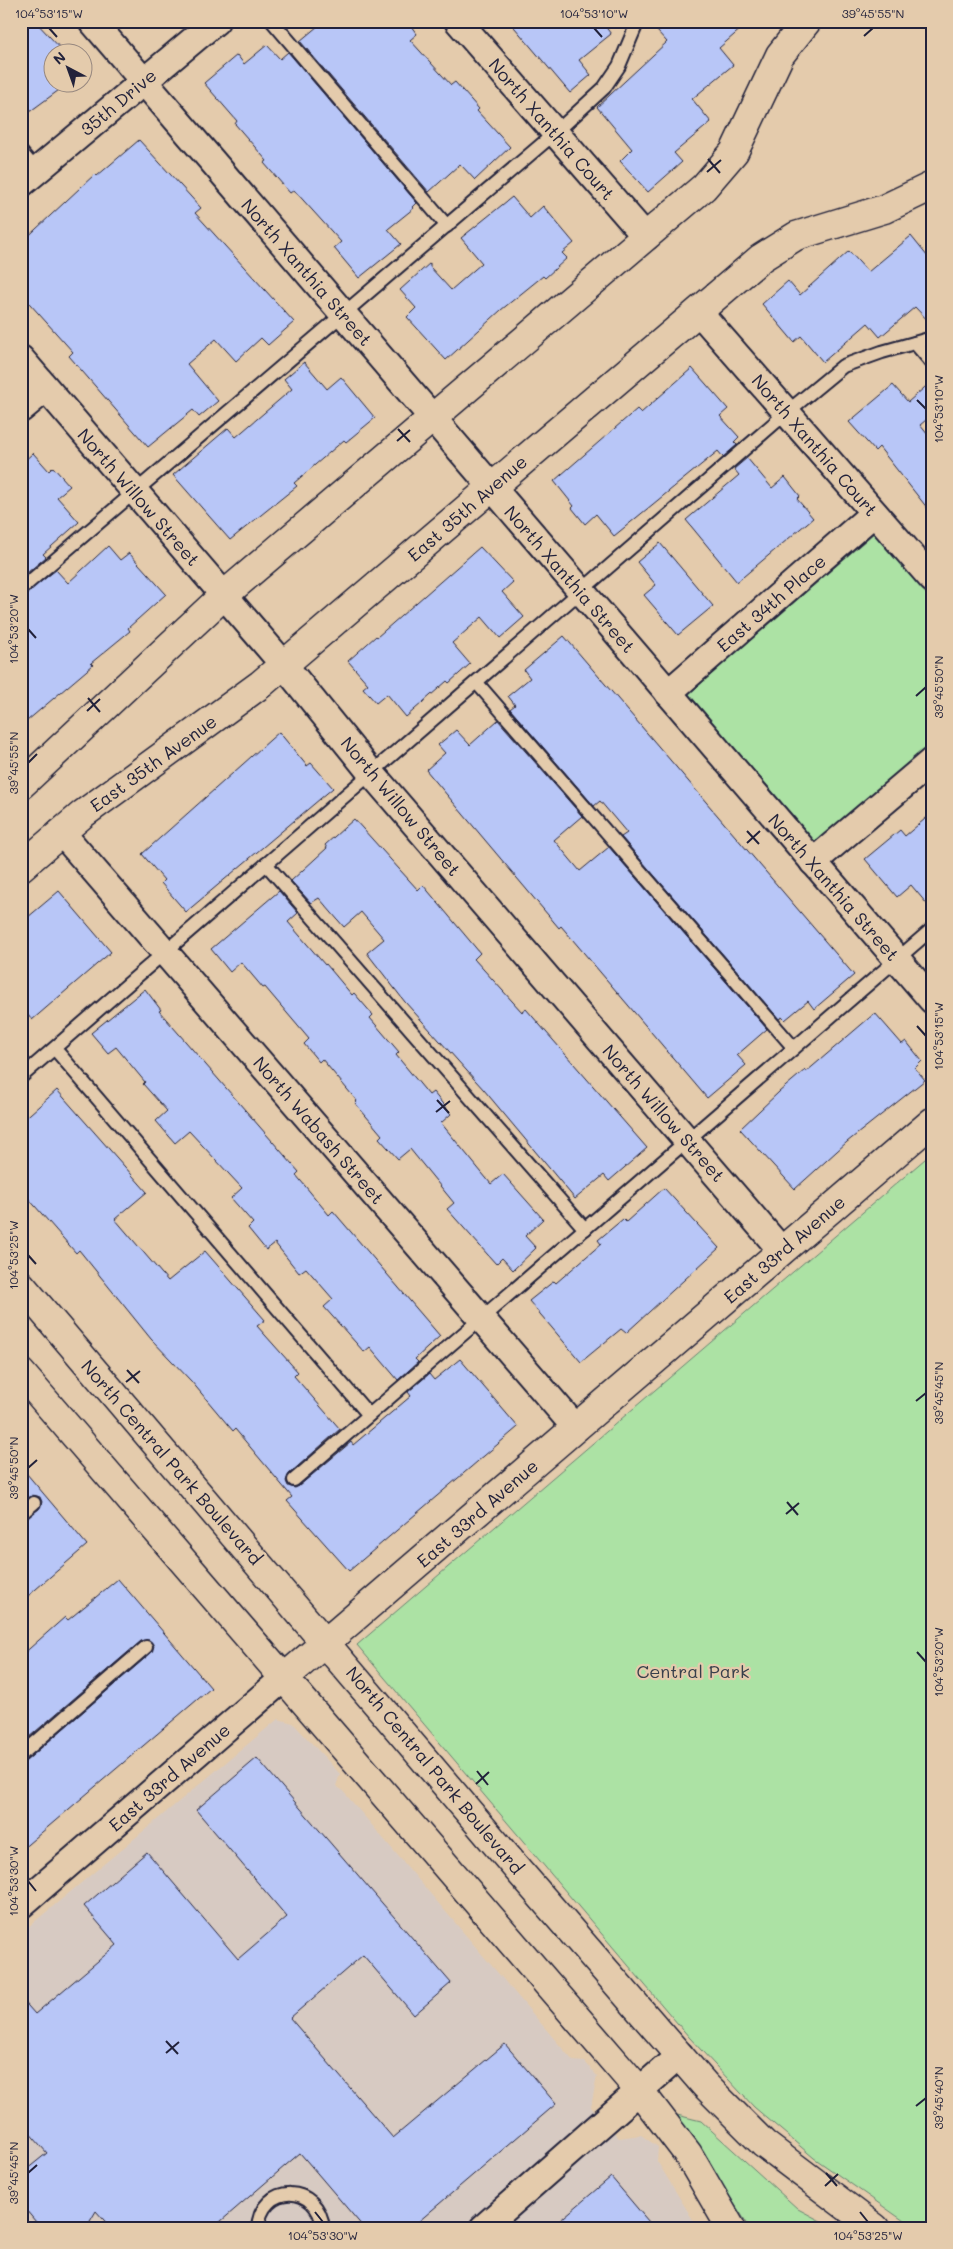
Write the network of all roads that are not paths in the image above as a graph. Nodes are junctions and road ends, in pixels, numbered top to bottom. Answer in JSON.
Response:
{"nodes":[{"id":1,"x":92,"y":21,"type":"edge"},
{"id":2,"x":216,"y":21,"type":"edge"},
{"id":3,"x":272,"y":21,"type":"edge"},
{"id":4,"x":458,"y":21,"type":"edge"},
{"id":5,"x":638,"y":21,"type":"edge"},
{"id":6,"x":807,"y":21,"type":"edge"},
{"id":7,"x":143,"y":82,"type":"junction"},
{"id":8,"x":555,"y":133,"type":"junction"},
{"id":9,"x":26,"y":169,"type":"edge"},
{"id":10,"x":932,"y":187,"type":"edge"},
{"id":11,"x":446,"y":226,"type":"junction"},
{"id":12,"x":646,"y":237,"type":"junction"},
{"id":13,"x":698,"y":312,"type":"junction"},
{"id":14,"x":343,"y":314,"type":"junction"},
{"id":15,"x":932,"y":338,"type":"edge"},
{"id":16,"x":915,"y":343,"type":"junction"},
{"id":17,"x":21,"y":360,"type":"edge"},
{"id":18,"x":932,"y":364,"type":"edge"},
{"id":19,"x":45,"y":388,"type":"junction"},
{"id":20,"x":21,"y":409,"type":"edge"},
{"id":21,"x":786,"y":412,"type":"junction"},
{"id":22,"x":432,"y":419,"type":"junction"},
{"id":23,"x":491,"y":487,"type":"junction"},
{"id":24,"x":135,"y":491,"type":"junction"},
{"id":25,"x":874,"y":513,"type":"junction"},
{"id":26,"x":932,"y":579,"type":"edge"},
{"id":27,"x":21,"y":589,"type":"edge"},
{"id":28,"x":581,"y":592,"type":"junction"},
{"id":29,"x":223,"y":596,"type":"junction"},
{"id":30,"x":284,"y":665,"type":"junction"},
{"id":31,"x":477,"y":683,"type":"junction"},
{"id":32,"x":668,"y":693,"type":"junction"},
{"id":33,"x":932,"y":761,"type":"edge"},
{"id":34,"x":372,"y":774,"type":"junction"},
{"id":35,"x":21,"y":785,"type":"edge"},
{"id":36,"x":61,"y":832,"type":"junction"},
{"id":37,"x":814,"y":862,"type":"junction"},
{"id":38,"x":266,"y":864,"type":"junction"},
{"id":39,"x":21,"y":867,"type":"edge"},
{"id":40,"x":932,"y":929,"type":"edge"},
{"id":41,"x":166,"y":952,"type":"junction"},
{"id":42,"x":896,"y":959,"type":"junction"},
{"id":43,"x":932,"y":1000,"type":"edge"},
{"id":44,"x":794,"y":1048,"type":"junction"},
{"id":45,"x":55,"y":1049,"type":"junction"},
{"id":46,"x":21,"y":1077,"type":"edge"},
{"id":47,"x":932,"y":1122,"type":"edge"},
{"id":48,"x":687,"y":1140,"type":"junction"},
{"id":49,"x":585,"y":1229,"type":"junction"},
{"id":50,"x":782,"y":1251,"type":"junction"},
{"id":51,"x":21,"y":1285,"type":"edge"},
{"id":52,"x":481,"y":1318,"type":"junction"},
{"id":53,"x":21,"y":1372,"type":"edge"},
{"id":54,"x":369,"y":1415,"type":"junction"},
{"id":55,"x":576,"y":1428,"type":"junction"},
{"id":56,"x":294,"y":1480,"type":"dead end"},
{"id":57,"x":34,"y":1503,"type":"dead end"},
{"id":58,"x":21,"y":1514,"type":"edge"},
{"id":59,"x":327,"y":1642,"type":"junction"},
{"id":60,"x":146,"y":1647,"type":"dead end"},
{"id":61,"x":284,"y":1678,"type":"junction"},
{"id":62,"x":21,"y":1755,"type":"edge"},
{"id":63,"x":23,"y":1900,"type":"edge"},
{"id":64,"x":680,"y":2055,"type":"junction"},
{"id":65,"x":639,"y":2090,"type":"junction"},
{"id":66,"x":258,"y":2228,"type":"edge"},
{"id":67,"x":322,"y":2228,"type":"edge"},
{"id":68,"x":483,"y":2228,"type":"edge"},
{"id":69,"x":731,"y":2228,"type":"edge"},
{"id":70,"x":875,"y":2228,"type":"edge"}],
"edges":[{"from":1,"to":7,"type":"street","name":"North Xanthia Street"},
{"from":2,"to":7,"type":"street","name":"35th Drive"},
{"from":3,"to":11,"type":"lane"},
{"from":4,"to":8,"type":"street","name":"North Xanthia Court"},
{"from":5,"to":8,"type":"lane"},
{"from":6,"to":12,"type":"street"},
{"from":7,"to":9,"type":"street","name":"35th Drive"},
{"from":7,"to":14,"type":"street","name":"North Xanthia Street"},
{"from":8,"to":11,"type":"lane"},
{"from":8,"to":12,"type":"street","name":"North Xanthia Court"},
{"from":10,"to":13,"type":"street","name":"East 35th Avenue"},
{"from":11,"to":14,"type":"lane"},
{"from":12,"to":22,"type":"street"},
{"from":13,"to":21,"type":"street","name":"North Xanthia Court"},
{"from":13,"to":23,"type":"street","name":"East 35th Avenue"},
{"from":14,"to":22,"type":"street","name":"North Xanthia Street"},
{"from":14,"to":24,"type":"lane"},
{"from":15,"to":16,"type":"lane"},
{"from":16,"to":18,"type":"lane"},
{"from":16,"to":21,"type":"lane"},
{"from":17,"to":19,"type":"street","name":"North Willow Street"},
{"from":19,"to":20,"type":"street"},
{"from":19,"to":24,"type":"street","name":"North Willow Street"},
{"from":21,"to":25,"type":"street","name":"North Xanthia Court"},
{"from":21,"to":28,"type":"lane"},
{"from":22,"to":23,"type":"street","name":"North Xanthia Street"},
{"from":22,"to":29,"type":"street"},
{"from":23,"to":28,"type":"street","name":"North Xanthia Street"},
{"from":23,"to":30,"type":"street","name":"East 35th Avenue"},
{"from":24,"to":27,"type":"lane"},
{"from":24,"to":29,"type":"street","name":"North Willow Street"},
{"from":25,"to":26,"type":"street","name":"North Xanthia Court"},
{"from":25,"to":32,"type":"street","name":"East 34th Place"},
{"from":28,"to":31,"type":"lane"},
{"from":28,"to":32,"type":"street","name":"North Xanthia Street"},
{"from":29,"to":30,"type":"street","name":"North Willow Street"},
{"from":29,"to":35,"type":"street"},
{"from":30,"to":34,"type":"street","name":"North Willow Street"},
{"from":30,"to":36,"type":"street","name":"East 35th Avenue"},
{"from":31,"to":34,"type":"lane"},
{"from":31,"to":44,"type":"lane"},
{"from":32,"to":37,"type":"street","name":"North Xanthia Street"},
{"from":33,"to":37,"type":"street"},
{"from":34,"to":38,"type":"lane"},
{"from":34,"to":48,"type":"street","name":"North Willow Street"},
{"from":36,"to":39,"type":"street","name":"East 35th Avenue"},
{"from":36,"to":41,"type":"street","name":"North Wabash Street"},
{"from":37,"to":42,"type":"street","name":"North Xanthia Street"},
{"from":38,"to":41,"type":"lane"},
{"from":38,"to":49,"type":"lane"},
{"from":40,"to":42,"type":"lane"},
{"from":41,"to":45,"type":"lane"},
{"from":41,"to":52,"type":"street","name":"North Wabash Street"},
{"from":42,"to":43,"type":"street","name":"North Xanthia Street"},
{"from":42,"to":44,"type":"lane"},
{"from":44,"to":48,"type":"lane"},
{"from":45,"to":46,"type":"lane"},
{"from":45,"to":54,"type":"lane"},
{"from":47,"to":50,"type":"street","name":"East 33rd Avenue"},
{"from":48,"to":49,"type":"lane"},
{"from":48,"to":50,"type":"street","name":"North Willow Street"},
{"from":49,"to":52,"type":"lane"},
{"from":50,"to":55,"type":"street","name":"East 33rd Avenue"},
{"from":51,"to":59,"type":"street","name":"North Central Park Boulevard"},
{"from":52,"to":54,"type":"lane"},
{"from":52,"to":55,"type":"street","name":"North Wabash Street"},
{"from":53,"to":61,"type":"street"},
{"from":54,"to":56,"type":"lane"},
{"from":55,"to":59,"type":"street","name":"East 33rd Avenue"},
{"from":57,"to":58,"type":"lane"},
{"from":59,"to":61,"type":"street","name":"East 33rd Avenue"},
{"from":59,"to":64,"type":"street","name":"North Central Park Boulevard"},
{"from":60,"to":62,"type":"lane"},
{"from":61,"to":63,"type":"street","name":"East 33rd Avenue"},
{"from":61,"to":65,"type":"street"},
{"from":64,"to":65,"type":"street"},
{"from":64,"to":70,"type":"street","name":"North Central Park Boulevard"},
{"from":65,"to":68,"type":"street"},
{"from":65,"to":69,"type":"street"},
{"from":66,"to":67,"type":"lane"}]}
